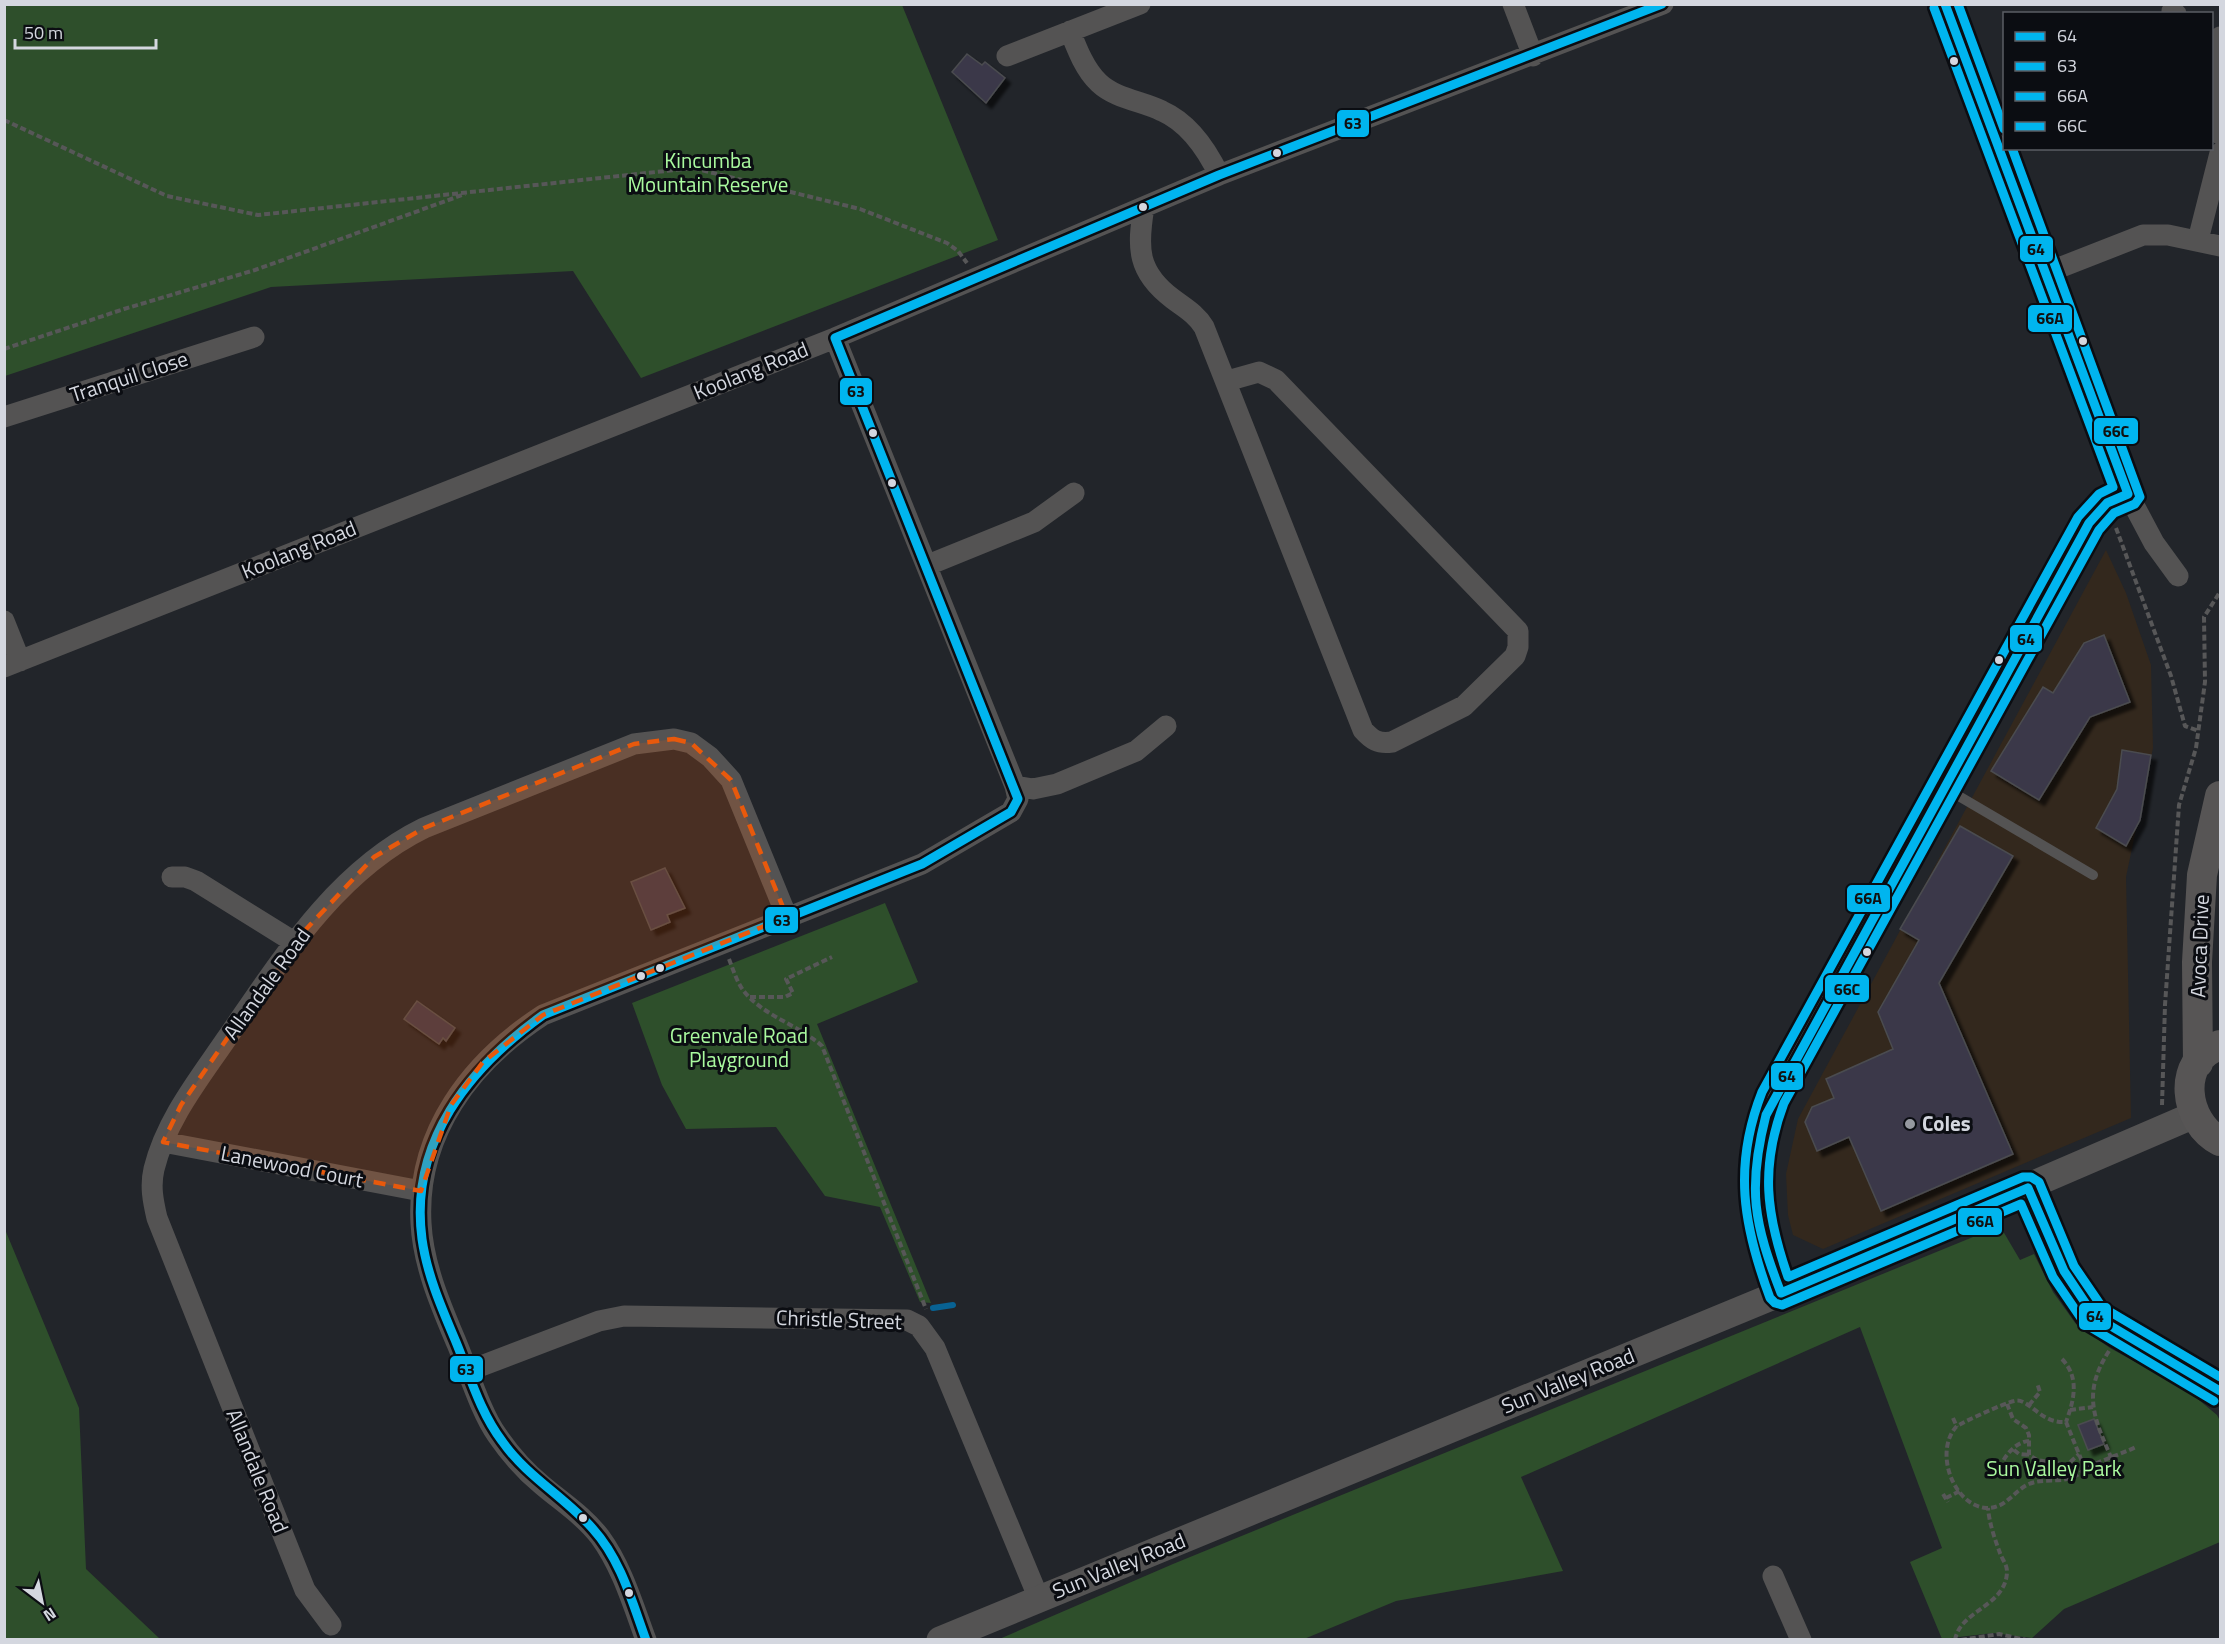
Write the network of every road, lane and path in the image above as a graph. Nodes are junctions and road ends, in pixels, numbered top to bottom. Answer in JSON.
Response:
{"nodes":[{"id":1,"x":1140,"y":4,"type":"edge"},
{"id":2,"x":1513,"y":4,"type":"edge"},
{"id":3,"x":1663,"y":4,"type":"edge"},
{"id":4,"x":1945,"y":4,"type":"edge"},
{"id":5,"x":1070,"y":31,"type":"junction"},
{"id":6,"x":2217,"y":37,"type":"edge"},
{"id":7,"x":1007,"y":56,"type":"dead end"},
{"id":8,"x":1533,"y":56,"type":"junction"},
{"id":9,"x":2213,"y":63,"type":"edge"},
{"id":10,"x":2213,"y":100,"type":"edge"},
{"id":11,"x":4,"y":120,"type":"edge"},
{"id":12,"x":2220,"y":134,"type":"edge"},
{"id":13,"x":2220,"y":153,"type":"edge"},
{"id":14,"x":1219,"y":175,"type":"junction"},
{"id":15,"x":471,"y":192,"type":"junction"},
{"id":16,"x":1144,"y":207,"type":"junction"},
{"id":17,"x":2198,"y":240,"type":"junction"},
{"id":18,"x":2220,"y":246,"type":"edge"},
{"id":19,"x":2046,"y":273,"type":"junction"},
{"id":20,"x":977,"y":278,"type":"junction"},
{"id":21,"x":254,"y":337,"type":"dead end"},
{"id":22,"x":835,"y":338,"type":"junction"},
{"id":23,"x":4,"y":349,"type":"edge"},
{"id":24,"x":1227,"y":381,"type":"junction"},
{"id":25,"x":4,"y":417,"type":"edge"},
{"id":26,"x":1074,"y":493,"type":"dead end"},
{"id":27,"x":2128,"y":494,"type":"junction"},
{"id":28,"x":2116,"y":528,"type":"dead end"},
{"id":29,"x":928,"y":565,"type":"junction"},
{"id":30,"x":2178,"y":576,"type":"dead end"},
{"id":31,"x":4,"y":621,"type":"edge"},
{"id":32,"x":12,"y":664,"type":"edge"},
{"id":33,"x":1166,"y":726,"type":"dead end"},
{"id":34,"x":2199,"y":731,"type":"dead end"},
{"id":35,"x":1015,"y":786,"type":"junction"},
{"id":36,"x":1945,"y":788,"type":"junction"},
{"id":37,"x":2220,"y":796,"type":"edge"},
{"id":38,"x":2093,"y":875,"type":"dead end"},
{"id":39,"x":172,"y":877,"type":"dead end"},
{"id":40,"x":787,"y":917,"type":"junction"},
{"id":41,"x":294,"y":942,"type":"junction"},
{"id":42,"x":722,"y":943,"type":"junction"},
{"id":43,"x":832,"y":957,"type":"dead end"},
{"id":44,"x":749,"y":997,"type":"junction"},
{"id":45,"x":2209,"y":1054,"type":"edge"},
{"id":46,"x":2194,"y":1115,"type":"junction"},
{"id":47,"x":2220,"y":1141,"type":"edge"},
{"id":48,"x":163,"y":1142,"type":"junction"},
{"id":49,"x":2028,"y":1188,"type":"junction"},
{"id":50,"x":421,"y":1191,"type":"junction"},
{"id":51,"x":1781,"y":1293,"type":"junction"},
{"id":52,"x":923,"y":1331,"type":"junction"},
{"id":53,"x":2121,"y":1333,"type":"junction"},
{"id":54,"x":2061,"y":1359,"type":"dead end"},
{"id":55,"x":468,"y":1371,"type":"junction"},
{"id":56,"x":2037,"y":1383,"type":"dead end"},
{"id":57,"x":2220,"y":1391,"type":"edge"},
{"id":58,"x":2007,"y":1404,"type":"junction"},
{"id":59,"x":2029,"y":1406,"type":"junction"},
{"id":60,"x":2093,"y":1407,"type":"junction"},
{"id":61,"x":2070,"y":1410,"type":"junction"},
{"id":62,"x":1953,"y":1418,"type":"dead end"},
{"id":63,"x":2066,"y":1422,"type":"junction"},
{"id":64,"x":1957,"y":1427,"type":"junction"},
{"id":65,"x":2028,"y":1441,"type":"junction"},
{"id":66,"x":2136,"y":1447,"type":"dead end"},
{"id":67,"x":2013,"y":1450,"type":"junction"},
{"id":68,"x":2079,"y":1454,"type":"junction"},
{"id":69,"x":2029,"y":1455,"type":"junction"},
{"id":70,"x":2112,"y":1458,"type":"junction"},
{"id":71,"x":2067,"y":1465,"type":"junction"},
{"id":72,"x":2085,"y":1469,"type":"junction"},
{"id":73,"x":2116,"y":1469,"type":"dead end"},
{"id":74,"x":1998,"y":1477,"type":"dead end"},
{"id":75,"x":2068,"y":1479,"type":"junction"},
{"id":76,"x":1960,"y":1491,"type":"junction"},
{"id":77,"x":1942,"y":1494,"type":"dead end"},
{"id":78,"x":1988,"y":1508,"type":"junction"},
{"id":79,"x":1773,"y":1576,"type":"dead end"},
{"id":80,"x":1039,"y":1599,"type":"junction"},
{"id":81,"x":331,"y":1625,"type":"dead end"},
{"id":82,"x":646,"y":1640,"type":"edge"},
{"id":83,"x":939,"y":1640,"type":"edge"},
{"id":84,"x":1801,"y":1640,"type":"edge"},
{"id":85,"x":1955,"y":1640,"type":"edge"},
{"id":86,"x":1961,"y":1640,"type":"edge"},
{"id":87,"x":2026,"y":1640,"type":"edge"}],
"edges":[{"from":1,"to":5,"type":"street"},
{"from":2,"to":8,"type":"street"},
{"from":3,"to":8,"type":"street","name":"Koolang Road"},
{"from":4,"to":19,"type":"street"},
{"from":5,"to":7,"type":"street"},
{"from":5,"to":14,"type":"street"},
{"from":6,"to":9,"type":"street"},
{"from":8,"to":14,"type":"street","name":"Koolang Road"},
{"from":10,"to":12,"type":"street"},
{"from":11,"to":15,"type":"path"},
{"from":13,"to":17,"type":"street"},
{"from":14,"to":16,"type":"street","name":"Koolang Road"},
{"from":15,"to":20,"type":"path"},
{"from":15,"to":23,"type":"path"},
{"from":16,"to":20,"type":"street","name":"Koolang Road"},
{"from":16,"to":24,"type":"street"},
{"from":17,"to":18,"type":"street"},
{"from":17,"to":19,"type":"street"},
{"from":19,"to":27,"type":"street"},
{"from":20,"to":22,"type":"street","name":"Koolang Road"},
{"from":21,"to":25,"type":"street","name":"Tranquil Close"},
{"from":22,"to":29,"type":"street"},
{"from":22,"to":32,"type":"street","name":"Koolang Road"},
{"from":24,"to":24,"type":"street"},
{"from":26,"to":29,"type":"street"},
{"from":27,"to":30,"type":"street"},
{"from":27,"to":36,"type":"street"},
{"from":28,"to":34,"type":"path"},
{"from":29,"to":35,"type":"street"},
{"from":31,"to":32,"type":"street"},
{"from":33,"to":35,"type":"street"},
{"from":35,"to":40,"type":"street"},
{"from":36,"to":38,"type":"lane"},
{"from":36,"to":51,"type":"street"},
{"from":37,"to":45,"type":"main road","name":"Avoca Drive"},
{"from":39,"to":41,"type":"street"},
{"from":40,"to":41,"type":"street","name":"Allandale Road"},
{"from":40,"to":42,"type":"street"},
{"from":41,"to":48,"type":"street","name":"Allandale Road"},
{"from":42,"to":44,"type":"path"},
{"from":42,"to":50,"type":"street"},
{"from":43,"to":44,"type":"path"},
{"from":44,"to":52,"type":"path"},
{"from":45,"to":46,"type":"main road","name":"Avoca Drive"},
{"from":46,"to":47,"type":"main road"},
{"from":46,"to":49,"type":"street","name":"Sun Valley Road"},
{"from":48,"to":50,"type":"street","name":"Lanewood Court"},
{"from":48,"to":81,"type":"street","name":"Allandale Road"},
{"from":49,"to":51,"type":"street","name":"Sun Valley Road"},
{"from":49,"to":53,"type":"street"},
{"from":50,"to":55,"type":"street"},
{"from":51,"to":80,"type":"street","name":"Sun Valley Road"},
{"from":52,"to":55,"type":"street","name":"Christle Street"},
{"from":52,"to":80,"type":"street","name":"Christle Street"},
{"from":53,"to":57,"type":"street"},
{"from":53,"to":60,"type":"path"},
{"from":54,"to":61,"type":"path"},
{"from":55,"to":82,"type":"street"},
{"from":56,"to":59,"type":"path"},
{"from":58,"to":59,"type":"path"},
{"from":58,"to":64,"type":"path"},
{"from":58,"to":65,"type":"path"},
{"from":59,"to":63,"type":"path"},
{"from":60,"to":61,"type":"path"},
{"from":60,"to":70,"type":"path"},
{"from":61,"to":63,"type":"path"},
{"from":62,"to":64,"type":"path"},
{"from":63,"to":68,"type":"path"},
{"from":64,"to":76,"type":"path"},
{"from":65,"to":67,"type":"path"},
{"from":65,"to":69,"type":"path"},
{"from":66,"to":70,"type":"path"},
{"from":67,"to":69,"type":"path"},
{"from":67,"to":74,"type":"path"},
{"from":68,"to":71,"type":"path"},
{"from":68,"to":72,"type":"path"},
{"from":69,"to":71,"type":"path"},
{"from":70,"to":72,"type":"path"},
{"from":70,"to":73,"type":"path"},
{"from":71,"to":75,"type":"path"},
{"from":72,"to":75,"type":"path"},
{"from":75,"to":78,"type":"path"},
{"from":76,"to":77,"type":"path"},
{"from":76,"to":78,"type":"path"},
{"from":78,"to":85,"type":"path"},
{"from":79,"to":84,"type":"street"},
{"from":80,"to":83,"type":"street","name":"Sun Valley Road"},
{"from":86,"to":87,"type":"path"}]}
